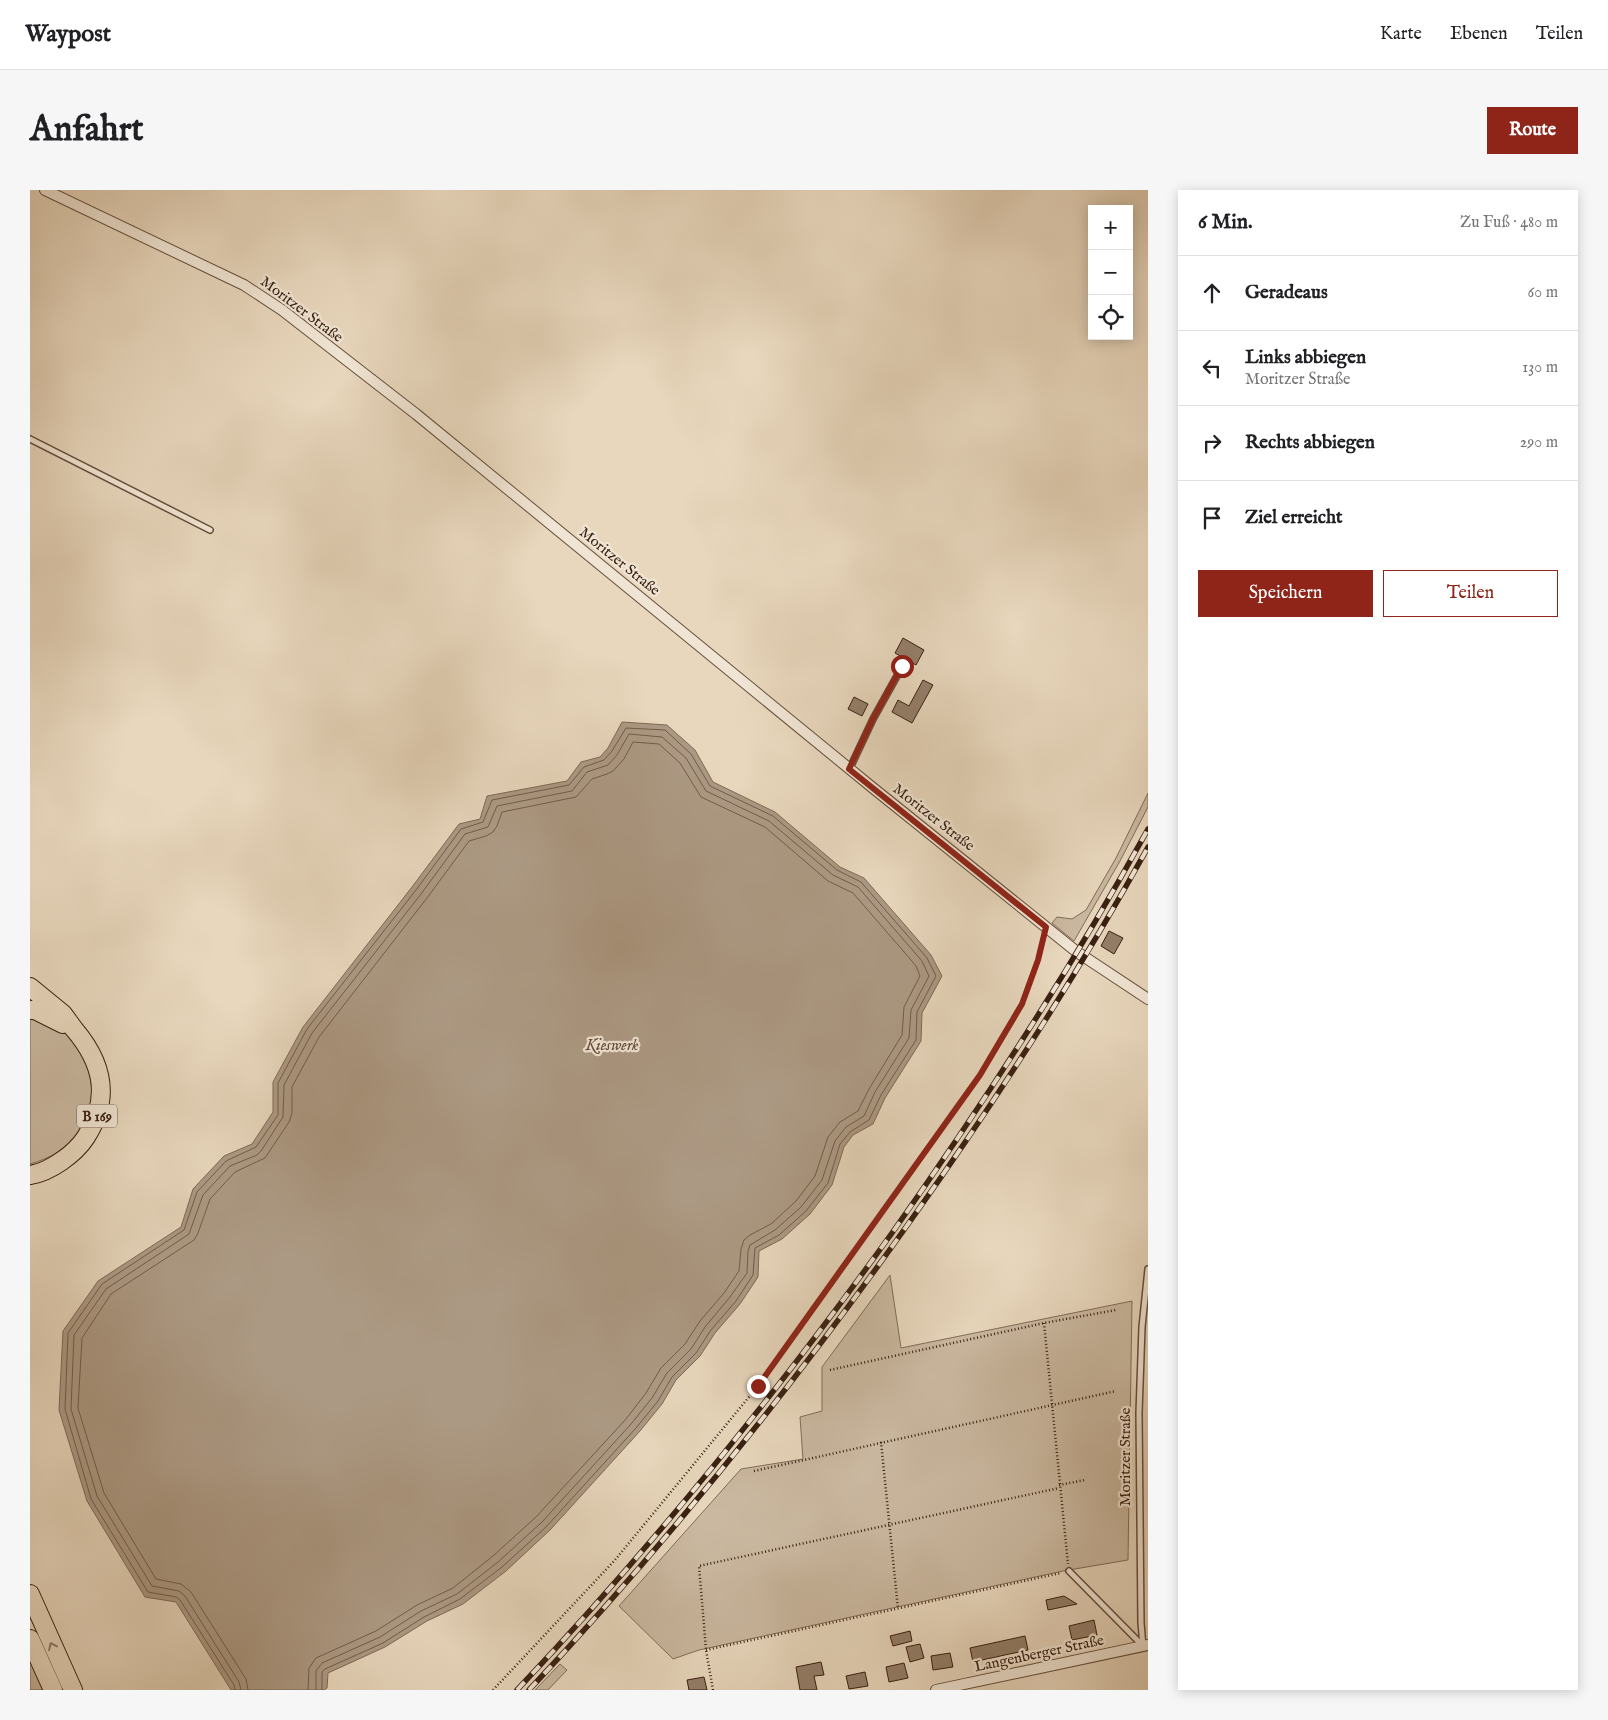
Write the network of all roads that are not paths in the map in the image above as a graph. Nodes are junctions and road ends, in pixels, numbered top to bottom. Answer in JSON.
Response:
{"nodes":[{"id":1,"x":45,"y":190,"type":"edge"},
{"id":2,"x":30,"y":439,"type":"edge"},
{"id":3,"x":210,"y":530,"type":"dead end"},
{"id":4,"x":902,"y":666,"type":"dead end"},
{"id":5,"x":849,"y":769,"type":"junction"},
{"id":6,"x":30,"y":987,"type":"edge"},
{"id":7,"x":1148,"y":1000,"type":"edge"},
{"id":8,"x":30,"y":1010,"type":"edge"},
{"id":9,"x":76,"y":1030,"type":"junction"},
{"id":10,"x":30,"y":1175,"type":"edge"},
{"id":11,"x":1148,"y":1269,"type":"edge"},
{"id":12,"x":1069,"y":1571,"type":"road end"},
{"id":13,"x":30,"y":1594,"type":"edge"},
{"id":14,"x":30,"y":1639,"type":"edge"},
{"id":15,"x":1146,"y":1645,"type":"edge"},
{"id":16,"x":53,"y":1690,"type":"edge"},
{"id":17,"x":72,"y":1690,"type":"edge"},
{"id":18,"x":936,"y":1690,"type":"edge"}],
"edges":[{"from":1,"to":5,"type":"street","name":"Moritzer Straße"},
{"from":2,"to":3,"type":"lane"},
{"from":4,"to":5,"type":"lane"},
{"from":5,"to":7,"type":"street","name":"Moritzer Straße"},
{"from":6,"to":9,"type":"highway","number":"B 169"},
{"from":8,"to":9,"type":"highway"},
{"from":9,"to":10,"type":"highway","number":"B 169"},
{"from":11,"to":15,"type":"lane","name":"Moritzer Straße"},
{"from":12,"to":15,"type":"lane"},
{"from":17,"to":13,"type":"highway","one_way":true},
{"from":14,"to":16,"type":"highway"},
{"from":15,"to":18,"type":"street","name":"Langenberger Straße"}]}
